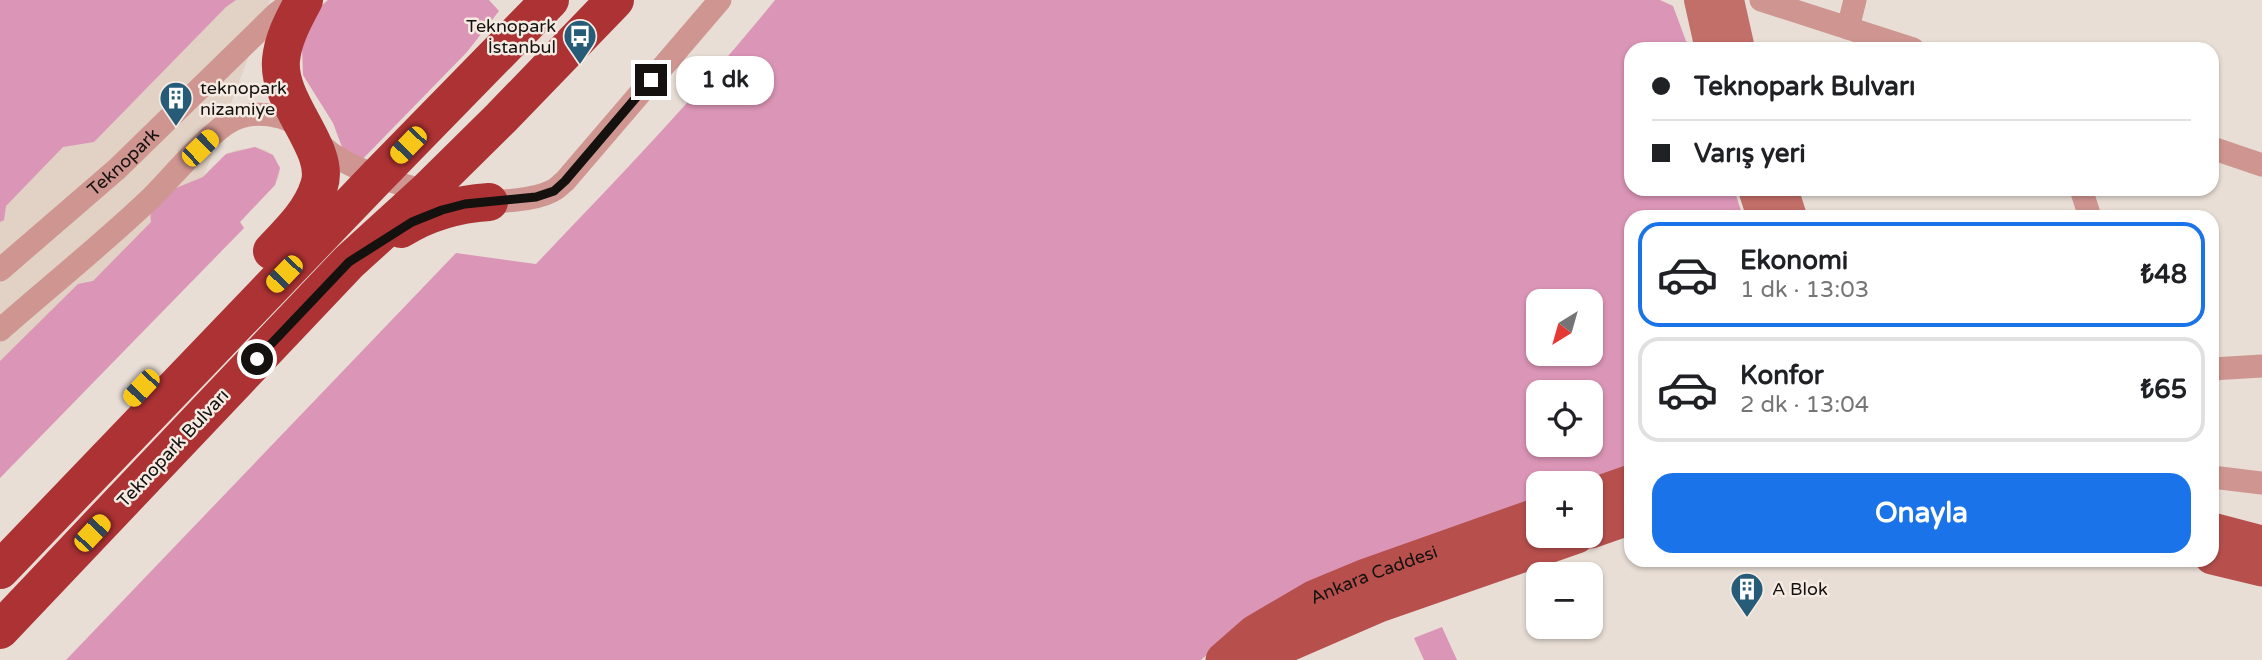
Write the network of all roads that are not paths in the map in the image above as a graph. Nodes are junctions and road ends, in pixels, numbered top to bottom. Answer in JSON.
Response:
{"nodes":[{"id":1,"x":295,"y":0,"type":"edge"},
{"id":2,"x":304,"y":0,"type":"edge"},
{"id":3,"x":550,"y":0,"type":"edge"},
{"id":4,"x":615,"y":0,"type":"edge"},
{"id":5,"x":720,"y":0,"type":"edge"},
{"id":6,"x":1700,"y":0,"type":"edge"},
{"id":7,"x":1728,"y":0,"type":"edge"},
{"id":8,"x":1761,"y":0,"type":"edge"},
{"id":9,"x":1855,"y":0,"type":"edge"},
{"id":10,"x":1848,"y":28,"type":"junction"},
{"id":11,"x":1709,"y":42,"type":"edge"},
{"id":12,"x":1737,"y":42,"type":"edge"},
{"id":13,"x":1891,"y":42,"type":"edge"},
{"id":14,"x":302,"y":126,"type":"junction"},
{"id":15,"x":2219,"y":150,"type":"edge"},
{"id":16,"x":2262,"y":165,"type":"edge"},
{"id":17,"x":378,"y":176,"type":"junction"},
{"id":18,"x":428,"y":191,"type":"junction"},
{"id":19,"x":489,"y":202,"type":"junction"},
{"id":20,"x":349,"y":262,"type":"junction"},
{"id":21,"x":4,"y":267,"type":"edge"},
{"id":22,"x":0,"y":331,"type":"edge"},
{"id":23,"x":2262,"y":366,"type":"edge"},
{"id":24,"x":2219,"y":369,"type":"edge"},
{"id":25,"x":2219,"y":478,"type":"edge"},
{"id":26,"x":2262,"y":483,"type":"edge"},
{"id":27,"x":1624,"y":484,"type":"edge"},
{"id":28,"x":1603,"y":492,"type":"edge"},
{"id":29,"x":1526,"y":519,"type":"edge"},
{"id":30,"x":1624,"y":519,"type":"edge"},
{"id":31,"x":1603,"y":527,"type":"edge"},
{"id":32,"x":2219,"y":532,"type":"edge"},
{"id":33,"x":0,"y":537,"type":"edge"},
{"id":34,"x":2262,"y":543,"type":"edge"},
{"id":35,"x":1543,"y":548,"type":"edge"},
{"id":36,"x":2219,"y":559,"type":"edge"},
{"id":37,"x":2262,"y":569,"type":"edge"},
{"id":38,"x":0,"y":570,"type":"edge"},
{"id":39,"x":0,"y":630,"type":"edge"},
{"id":40,"x":1223,"y":660,"type":"edge"},
{"id":41,"x":1265,"y":660,"type":"edge"}],
"edges":[{"from":1,"to":21,"type":"street","name":"Teknopark"},
{"from":2,"to":14,"type":"highway"},
{"from":3,"to":17,"type":"highway"},
{"from":4,"to":18,"type":"highway","name":"Teknopark Bulvarı"},
{"from":5,"to":19,"type":"street"},
{"from":6,"to":11,"type":"street"},
{"from":7,"to":12,"type":"street"},
{"from":8,"to":10,"type":"street"},
{"from":9,"to":10,"type":"street"},
{"from":10,"to":13,"type":"street"},
{"from":14,"to":17,"type":"street"},
{"from":14,"to":22,"type":"street"},
{"from":14,"to":33,"type":"highway"},
{"from":15,"to":16,"type":"street"},
{"from":17,"to":18,"type":"street"},
{"from":17,"to":38,"type":"highway"},
{"from":18,"to":19,"type":"street"},
{"from":18,"to":20,"type":"highway","name":"Teknopark Bulvarı"},
{"from":19,"to":20,"type":"highway"},
{"from":20,"to":39,"type":"highway","name":"Teknopark Bulvarı"},
{"from":23,"to":24,"type":"street"},
{"from":25,"to":26,"type":"street"},
{"from":27,"to":28,"type":"main road"},
{"from":29,"to":40,"type":"main road","name":"Ankara Caddesi"},
{"from":30,"to":31,"type":"main road"},
{"from":32,"to":34,"type":"main road"},
{"from":35,"to":41,"type":"main road","name":"Ankara Caddesi"},
{"from":36,"to":37,"type":"main road"}]}
